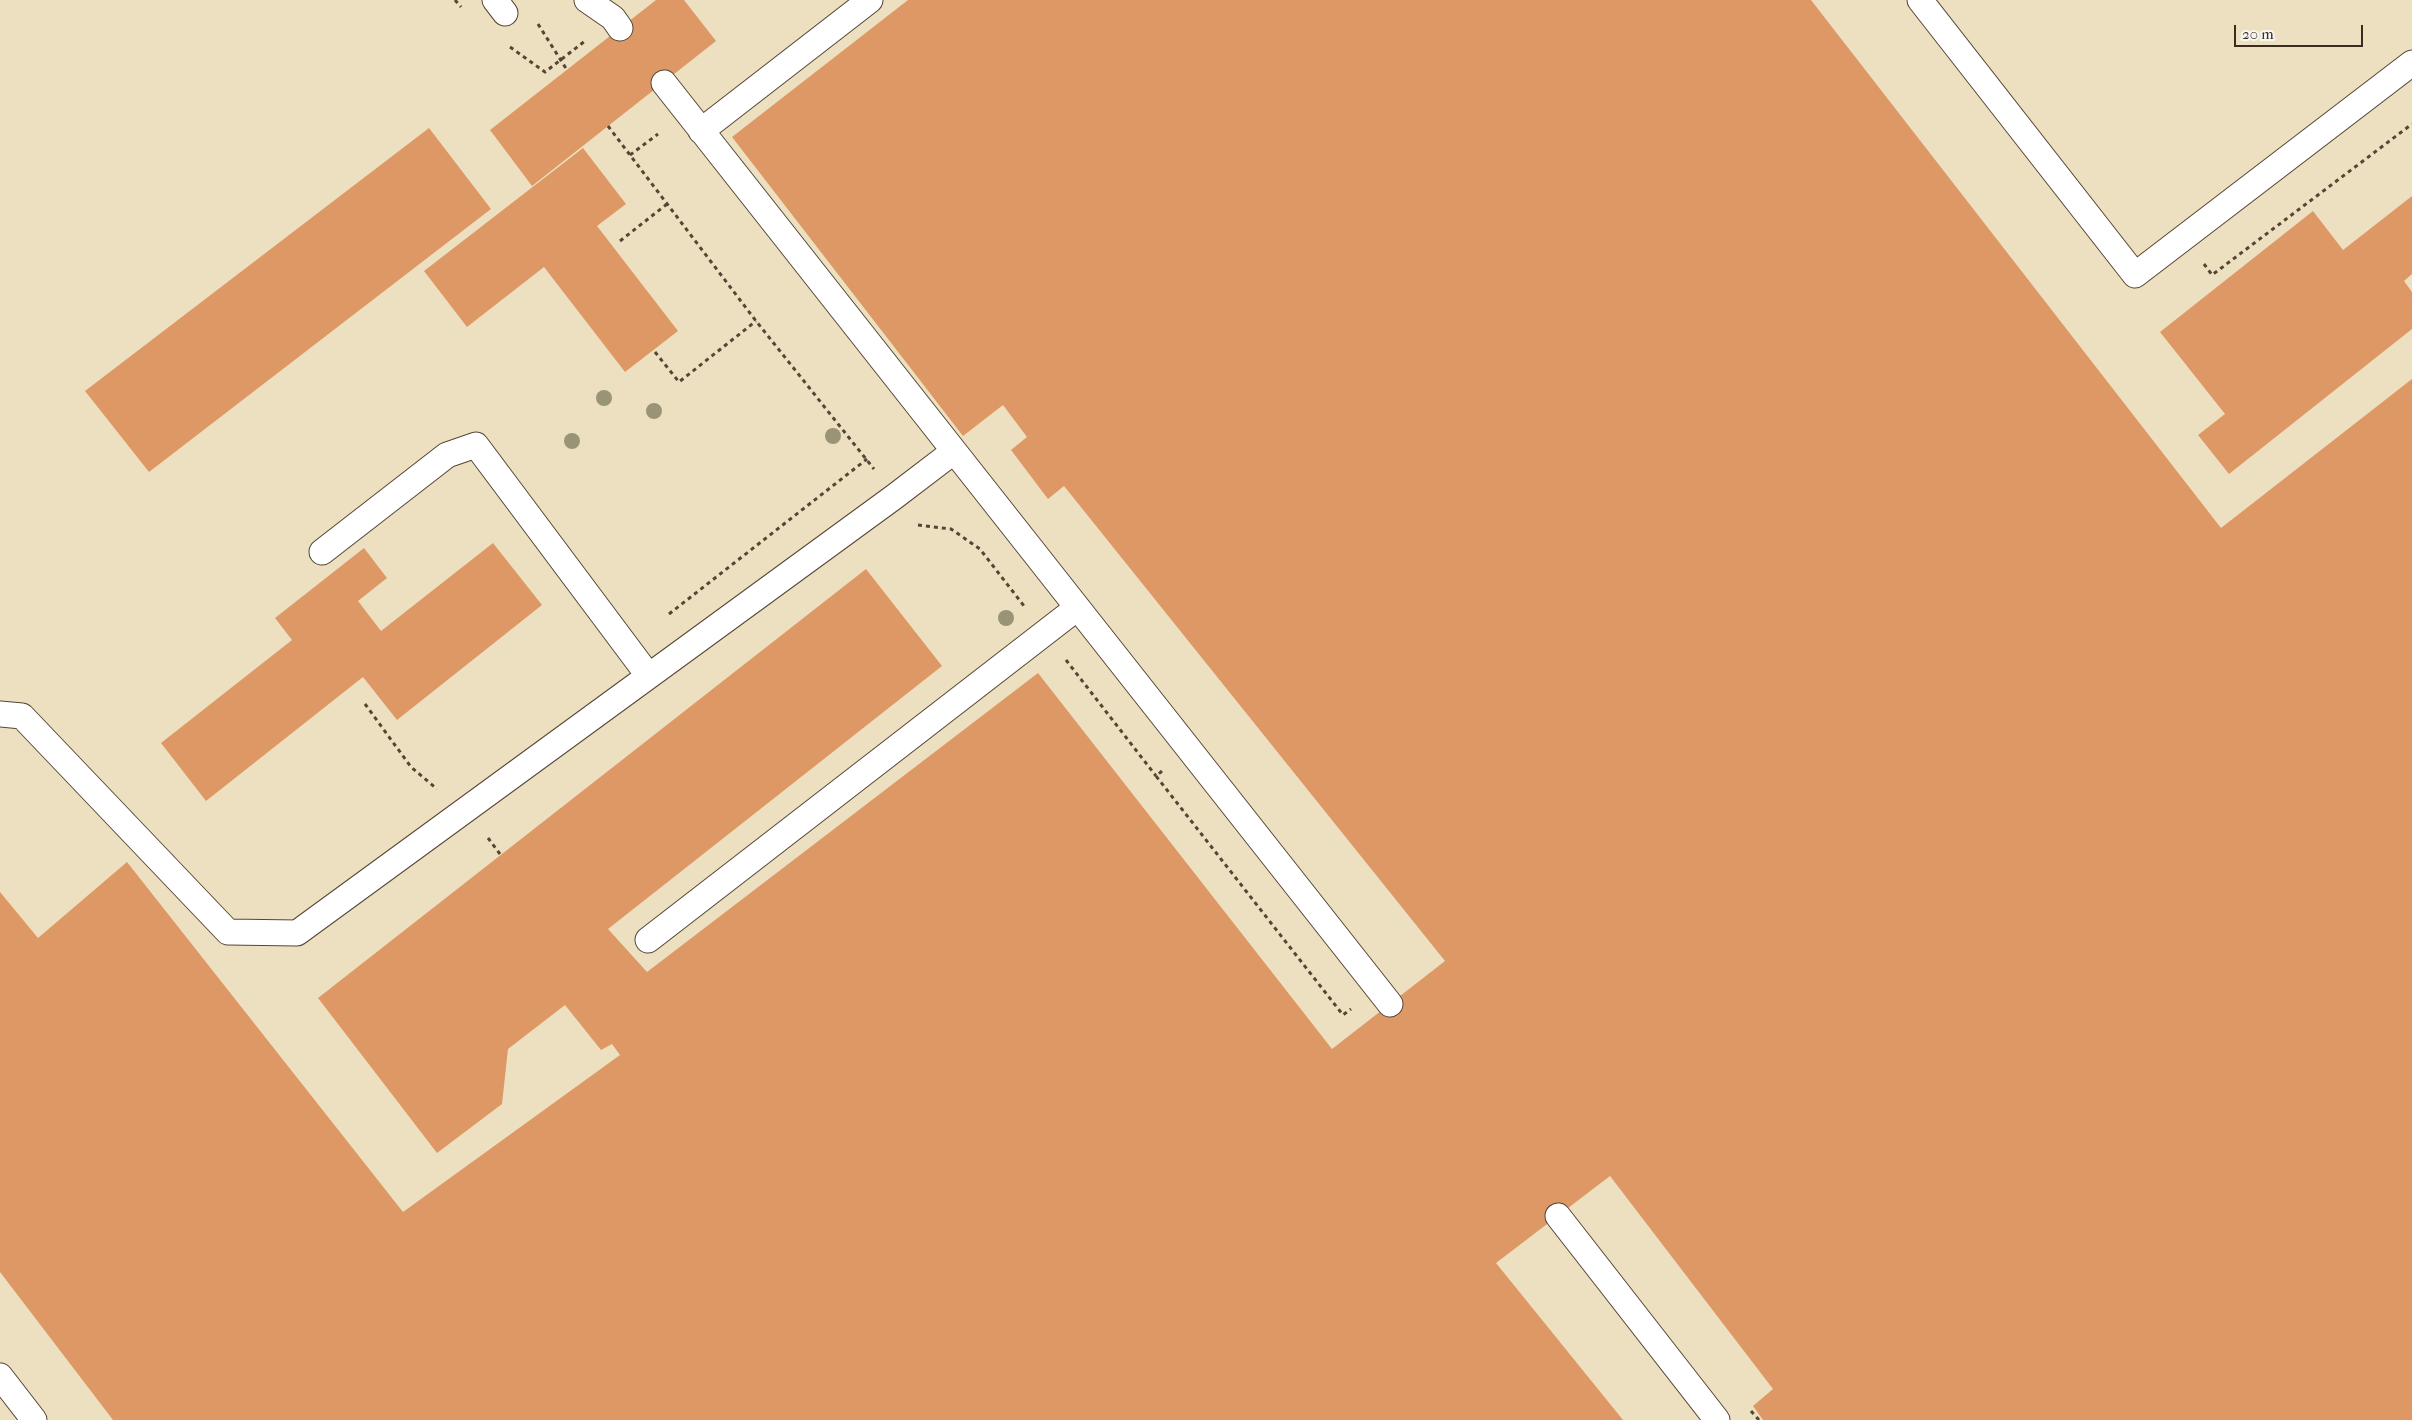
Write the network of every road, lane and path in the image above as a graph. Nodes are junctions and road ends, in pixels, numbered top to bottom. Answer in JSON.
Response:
{"nodes":[{"id":1,"x":454,"y":0,"type":"edge"},
{"id":2,"x":870,"y":0,"type":"edge"},
{"id":3,"x":1920,"y":0,"type":"edge"},
{"id":4,"x":600,"y":8,"type":"edge"},
{"id":5,"x":464,"y":12,"type":"dead end"},
{"id":6,"x":534,"y":16,"type":"dead end"},
{"id":7,"x":507,"y":45,"type":"dead end"},
{"id":8,"x":560,"y":61,"type":"junction"},
{"id":9,"x":2412,"y":64,"type":"edge"},
{"id":10,"x":567,"y":70,"type":"dead end"},
{"id":11,"x":664,"y":83,"type":"dead end"},
{"id":12,"x":2412,"y":124,"type":"edge"},
{"id":13,"x":608,"y":126,"type":"dead end"},
{"id":14,"x":701,"y":131,"type":"junction"},
{"id":15,"x":668,"y":204,"type":"junction"},
{"id":16,"x":2186,"y":236,"type":"junction"},
{"id":17,"x":620,"y":241,"type":"dead end"},
{"id":18,"x":756,"y":321,"type":"junction"},
{"id":19,"x":655,"y":352,"type":"dead end"},
{"id":20,"x":953,"y":452,"type":"junction"},
{"id":21,"x":867,"y":459,"type":"junction"},
{"id":22,"x":894,"y":497,"type":"junction"},
{"id":23,"x":322,"y":552,"type":"dead end"},
{"id":24,"x":1077,"y":608,"type":"junction"},
{"id":25,"x":1045,"y":633,"type":"junction"},
{"id":26,"x":627,"y":647,"type":"junction"},
{"id":27,"x":648,"y":675,"type":"junction"},
{"id":28,"x":365,"y":704,"type":"dead end"},
{"id":29,"x":0,"y":714,"type":"edge"},
{"id":30,"x":1156,"y":776,"type":"dead end"},
{"id":31,"x":463,"y":811,"type":"junction"},
{"id":32,"x":500,"y":854,"type":"dead end"},
{"id":33,"x":648,"y":940,"type":"dead end"},
{"id":34,"x":1390,"y":1004,"type":"dead end"},
{"id":35,"x":1558,"y":1216,"type":"dead end"},
{"id":36,"x":0,"y":1376,"type":"edge"},
{"id":37,"x":34,"y":1420,"type":"edge"},
{"id":38,"x":1717,"y":1420,"type":"edge"}],
"edges":[{"from":1,"to":5,"type":"path"},
{"from":2,"to":14,"type":"lane"},
{"from":3,"to":16,"type":"lane"},
{"from":4,"to":8,"type":"path"},
{"from":6,"to":8,"type":"path"},
{"from":7,"to":8,"type":"path"},
{"from":8,"to":10,"type":"path"},
{"from":9,"to":16,"type":"lane"},
{"from":11,"to":14,"type":"lane"},
{"from":12,"to":16,"type":"path"},
{"from":13,"to":15,"type":"path"},
{"from":14,"to":20,"type":"lane"},
{"from":15,"to":17,"type":"path"},
{"from":15,"to":18,"type":"path"},
{"from":18,"to":19,"type":"path"},
{"from":18,"to":21,"type":"path"},
{"from":20,"to":22,"type":"lane"},
{"from":20,"to":24,"type":"lane"},
{"from":21,"to":22,"type":"path"},
{"from":21,"to":26,"type":"path"},
{"from":22,"to":25,"type":"path"},
{"from":22,"to":27,"type":"lane"},
{"from":23,"to":26,"type":"lane"},
{"from":24,"to":25,"type":"lane"},
{"from":24,"to":34,"type":"lane"},
{"from":25,"to":30,"type":"path"},
{"from":25,"to":33,"type":"lane"},
{"from":26,"to":27,"type":"lane"},
{"from":27,"to":31,"type":"lane"},
{"from":28,"to":31,"type":"path"},
{"from":29,"to":31,"type":"lane"},
{"from":31,"to":32,"type":"path"},
{"from":35,"to":38,"type":"lane"},
{"from":36,"to":37,"type":"lane"}]}
